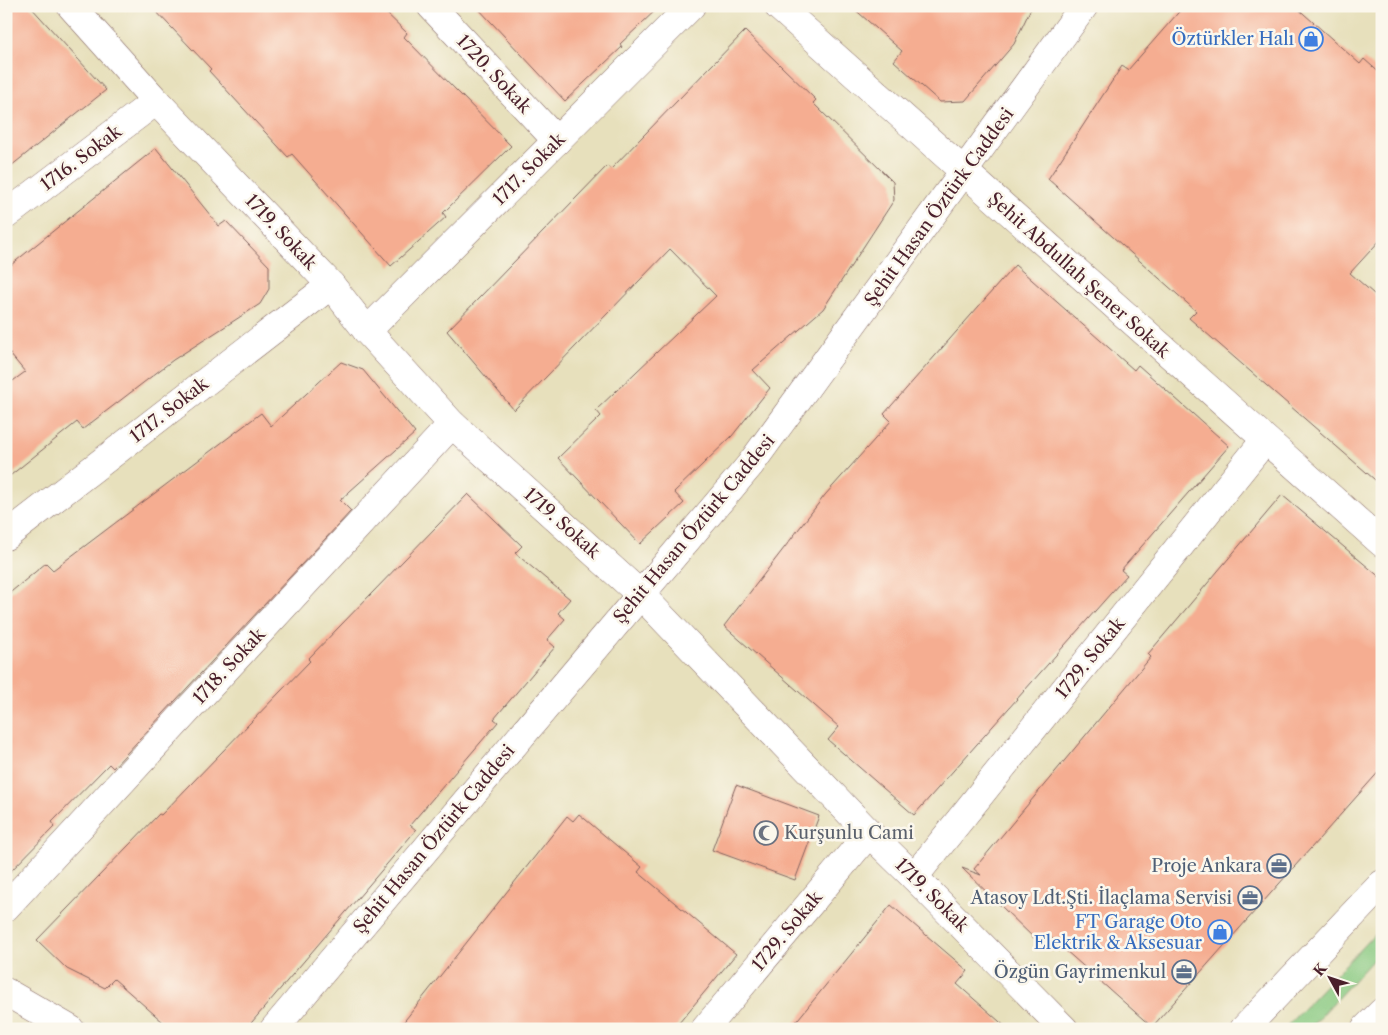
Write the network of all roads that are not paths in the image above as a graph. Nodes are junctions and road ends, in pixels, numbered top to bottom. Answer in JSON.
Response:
{"nodes":[{"id":1,"x":71,"y":6,"type":"edge"},
{"id":2,"x":431,"y":6,"type":"edge"},
{"id":3,"x":691,"y":6,"type":"edge"},
{"id":4,"x":778,"y":6,"type":"edge"},
{"id":5,"x":1084,"y":6,"type":"edge"},
{"id":6,"x":156,"y":101,"type":"junction"},
{"id":7,"x":557,"y":141,"type":"junction"},
{"id":8,"x":964,"y":172,"type":"junction"},
{"id":9,"x":6,"y":215,"type":"edge"},
{"id":10,"x":331,"y":285,"type":"junction"},
{"id":11,"x":367,"y":331,"type":"junction"},
{"id":12,"x":452,"y":424,"type":"junction"},
{"id":13,"x":1265,"y":440,"type":"junction"},
{"id":14,"x":6,"y":536,"type":"edge"},
{"id":15,"x":1382,"y":543,"type":"edge"},
{"id":16,"x":640,"y":594,"type":"junction"},
{"id":17,"x":869,"y":833,"type":"junction"},
{"id":18,"x":914,"y":877,"type":"junction"},
{"id":19,"x":1382,"y":884,"type":"edge"},
{"id":20,"x":6,"y":907,"type":"edge"},
{"id":21,"x":6,"y":992,"type":"edge"},
{"id":22,"x":1382,"y":1012,"type":"edge"},
{"id":23,"x":70,"y":1029,"type":"edge"},
{"id":24,"x":274,"y":1029,"type":"edge"},
{"id":25,"x":705,"y":1029,"type":"edge"},
{"id":26,"x":1064,"y":1029,"type":"edge"},
{"id":27,"x":1244,"y":1029,"type":"edge"},
{"id":28,"x":1365,"y":1029,"type":"edge"}],
"edges":[{"from":1,"to":6,"type":"street","name":"1719. Sokak"},
{"from":2,"to":7,"type":"street","name":"1720. Sokak"},
{"from":3,"to":7,"type":"street","name":"1717. Sokak"},
{"from":4,"to":8,"type":"street","name":"Şehit Abdullah Şener Sokak"},
{"from":5,"to":8,"type":"street","name":"Şehit Hasan Öztürk Caddesi"},
{"from":6,"to":9,"type":"street","name":"1716. Sokak"},
{"from":6,"to":10,"type":"street","name":"1719. Sokak"},
{"from":7,"to":11,"type":"street","name":"1717. Sokak"},
{"from":8,"to":13,"type":"street","name":"Şehit Abdullah Şener Sokak"},
{"from":8,"to":16,"type":"street","name":"Şehit Hasan Öztürk Caddesi"},
{"from":10,"to":11,"type":"street","name":"1719. Sokak"},
{"from":10,"to":14,"type":"street","name":"1717. Sokak"},
{"from":11,"to":12,"type":"street","name":"1719. Sokak"},
{"from":12,"to":16,"type":"street","name":"1719. Sokak"},
{"from":12,"to":20,"type":"street","name":"1718. Sokak"},
{"from":13,"to":15,"type":"street","name":"Şehit Abdullah Şener Sokak"},
{"from":13,"to":18,"type":"street","name":"1729. Sokak"},
{"from":16,"to":17,"type":"street","name":"1719. Sokak"},
{"from":16,"to":24,"type":"street","name":"Şehit Hasan Öztürk Caddesi"},
{"from":17,"to":18,"type":"street","name":"1719. Sokak"},
{"from":17,"to":25,"type":"street","name":"1729. Sokak"},
{"from":18,"to":26,"type":"street","name":"1719. Sokak"},
{"from":19,"to":27,"type":"street"},
{"from":21,"to":23,"type":"street"},
{"from":22,"to":28,"type":"street"}]}
